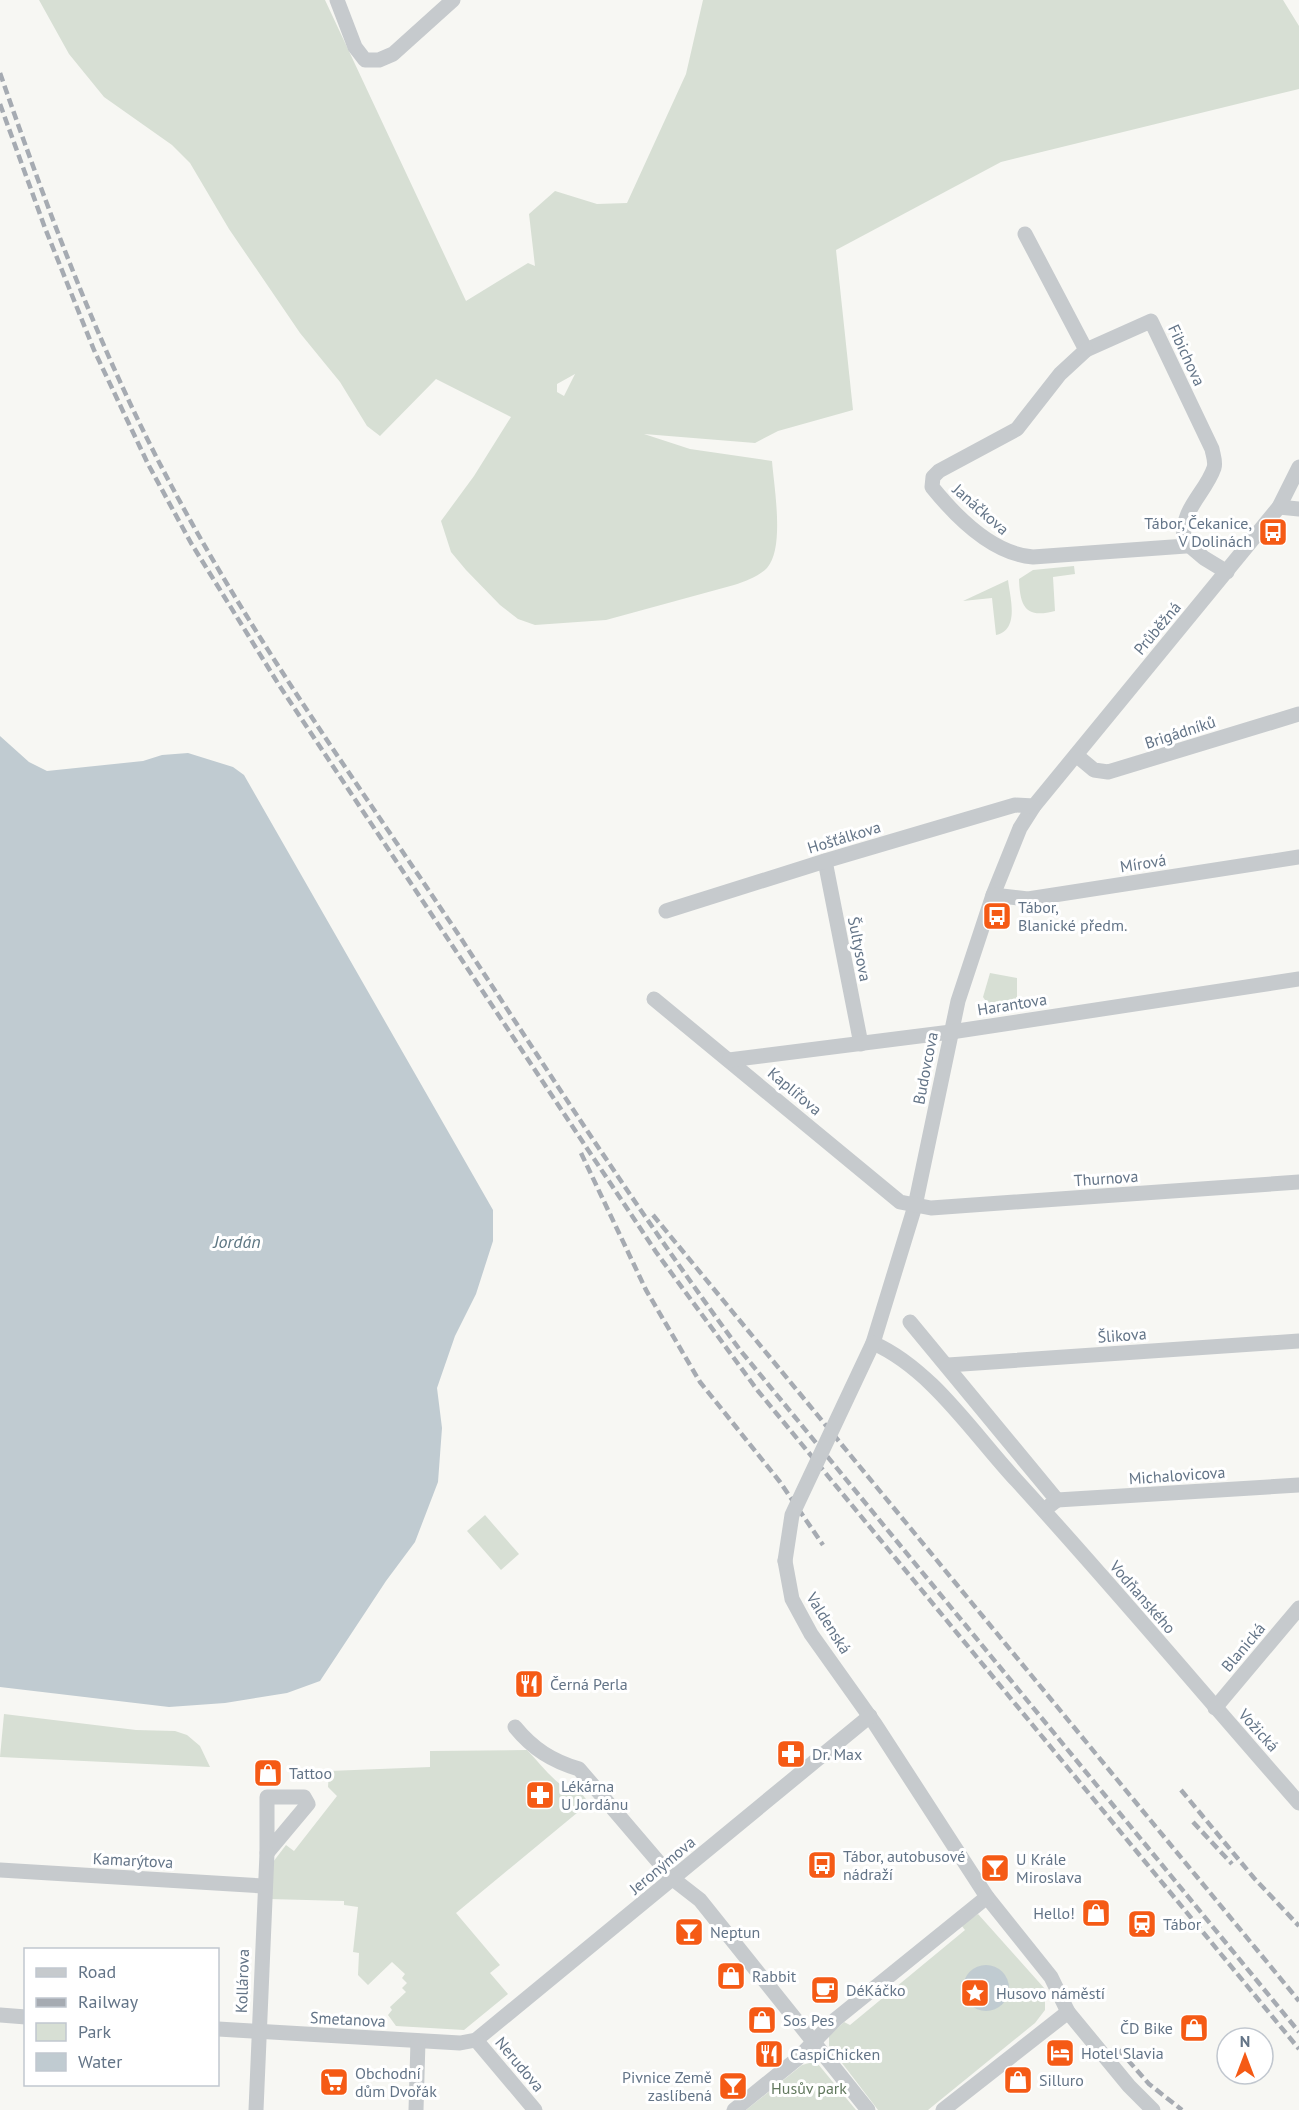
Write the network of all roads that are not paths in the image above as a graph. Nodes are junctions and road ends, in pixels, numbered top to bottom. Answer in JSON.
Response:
{"nodes":[{"id":1,"x":337,"y":0,"type":"edge"},
{"id":2,"x":453,"y":0,"type":"edge"},
{"id":3,"x":1026,"y":234,"type":"dead end"},
{"id":4,"x":1086,"y":350,"type":"junction"},
{"id":5,"x":1299,"y":467,"type":"edge"},
{"id":6,"x":1279,"y":507,"type":"junction"},
{"id":7,"x":1299,"y":508,"type":"edge"},
{"id":8,"x":1186,"y":546,"type":"junction"},
{"id":9,"x":1227,"y":572,"type":"junction"},
{"id":10,"x":1299,"y":714,"type":"edge"},
{"id":11,"x":1076,"y":755,"type":"junction"},
{"id":12,"x":1034,"y":806,"type":"junction"},
{"id":13,"x":1299,"y":857,"type":"edge"},
{"id":14,"x":825,"y":861,"type":"junction"},
{"id":15,"x":993,"y":895,"type":"junction"},
{"id":16,"x":666,"y":911,"type":"dead end"},
{"id":17,"x":1299,"y":979,"type":"edge"},
{"id":18,"x":654,"y":999,"type":"dead end"},
{"id":19,"x":951,"y":1032,"type":"junction"},
{"id":20,"x":861,"y":1044,"type":"junction"},
{"id":21,"x":729,"y":1060,"type":"junction"},
{"id":22,"x":1299,"y":1182,"type":"edge"},
{"id":23,"x":915,"y":1206,"type":"junction"},
{"id":24,"x":910,"y":1322,"type":"dead end"},
{"id":25,"x":1299,"y":1341,"type":"edge"},
{"id":26,"x":873,"y":1343,"type":"junction"},
{"id":27,"x":948,"y":1365,"type":"junction"},
{"id":28,"x":1299,"y":1485,"type":"edge"},
{"id":29,"x":1058,"y":1500,"type":"junction"},
{"id":30,"x":1044,"y":1510,"type":"junction"},
{"id":31,"x":1299,"y":1608,"type":"edge"},
{"id":32,"x":1215,"y":1708,"type":"junction"},
{"id":33,"x":870,"y":1716,"type":"junction"},
{"id":34,"x":515,"y":1727,"type":"dead end"},
{"id":35,"x":1299,"y":1803,"type":"edge"},
{"id":36,"x":267,"y":1853,"type":"dead end"},
{"id":37,"x":0,"y":1870,"type":"edge"},
{"id":38,"x":673,"y":1880,"type":"junction"},
{"id":39,"x":264,"y":1886,"type":"junction"},
{"id":40,"x":987,"y":1897,"type":"junction"},
{"id":41,"x":1068,"y":2012,"type":"junction"},
{"id":42,"x":0,"y":2015,"type":"edge"},
{"id":43,"x":24,"y":2017,"type":"edge"},
{"id":44,"x":219,"y":2029,"type":"edge"},
{"id":45,"x":259,"y":2032,"type":"junction"},
{"id":46,"x":477,"y":2040,"type":"junction"},
{"id":47,"x":814,"y":2040,"type":"junction"},
{"id":48,"x":418,"y":2041,"type":"junction"},
{"id":49,"x":256,"y":2110,"type":"edge"},
{"id":50,"x":416,"y":2110,"type":"edge"},
{"id":51,"x":535,"y":2110,"type":"edge"},
{"id":52,"x":734,"y":2110,"type":"edge"},
{"id":53,"x":868,"y":2110,"type":"edge"},
{"id":54,"x":943,"y":2110,"type":"edge"},
{"id":55,"x":1153,"y":2110,"type":"edge"}],
"edges":[{"from":1,"to":2,"type":"street"},
{"from":3,"to":4,"type":"street"},
{"from":4,"to":8,"type":"street","name":"Fibichova"},
{"from":4,"to":8,"type":"street","name":"Janáčkova"},
{"from":5,"to":6,"type":"street","name":"Průběžná"},
{"from":6,"to":7,"type":"street"},
{"from":6,"to":9,"type":"street","name":"Průběžná"},
{"from":8,"to":9,"type":"street"},
{"from":9,"to":11,"type":"street","name":"Průběžná"},
{"from":10,"to":11,"type":"street","name":"Brigádníků"},
{"from":11,"to":12,"type":"street","name":"Průběžná"},
{"from":12,"to":14,"type":"street","name":"Hošťálkova"},
{"from":12,"to":15,"type":"street","name":"Budovcova"},
{"from":13,"to":15,"type":"street","name":"Mírová"},
{"from":14,"to":16,"type":"street","name":"Hošťálkova"},
{"from":14,"to":20,"type":"street","name":"Šultysova"},
{"from":15,"to":19,"type":"street","name":"Budovcova"},
{"from":17,"to":19,"type":"street","name":"Harantova"},
{"from":18,"to":21,"type":"street","name":"Kaplířova"},
{"from":19,"to":20,"type":"street","name":"Harantova"},
{"from":19,"to":23,"type":"street","name":"Budovcova"},
{"from":20,"to":21,"type":"street","name":"Harantova"},
{"from":21,"to":23,"type":"street","name":"Kaplířova"},
{"from":22,"to":23,"type":"street","name":"Thurnova"},
{"from":23,"to":26,"type":"street","name":"Budovcova"},
{"from":24,"to":27,"type":"street"},
{"from":25,"to":27,"type":"street","name":"Šlikova"},
{"from":26,"to":30,"type":"street","name":"Vodňanského"},
{"from":26,"to":33,"type":"street","name":"Valdenská","bridge":true},
{"from":27,"to":29,"type":"street"},
{"from":28,"to":29,"type":"street","name":"Michalovicova"},
{"from":29,"to":30,"type":"street"},
{"from":30,"to":32,"type":"street","name":"Vodňanského"},
{"from":31,"to":32,"type":"street","name":"Blanická"},
{"from":32,"to":35,"type":"street","name":"Vožická"},
{"from":33,"to":38,"type":"street","name":"Jeronýmova"},
{"from":33,"to":40,"type":"street","name":"Valdenská"},
{"from":34,"to":38,"type":"street"},
{"from":36,"to":39,"type":"street","name":"Kollárova"},
{"from":37,"to":39,"type":"street","name":"Kamarýtova"},
{"from":38,"to":46,"type":"street","name":"Jeronýmova"},
{"from":38,"to":47,"type":"street"},
{"from":39,"to":45,"type":"street","name":"Kollárova"},
{"from":40,"to":41,"type":"street"},
{"from":40,"to":47,"type":"street"},
{"from":41,"to":54,"type":"street"},
{"from":41,"to":55,"type":"street"},
{"from":42,"to":43,"type":"street"},
{"from":44,"to":45,"type":"street","name":"Smetanova"},
{"from":45,"to":48,"type":"street","name":"Smetanova"},
{"from":45,"to":49,"type":"street","name":"Kollárova"},
{"from":46,"to":48,"type":"street","name":"Smetanova"},
{"from":46,"to":51,"type":"street","name":"Nerudova"},
{"from":47,"to":52,"type":"street"},
{"from":47,"to":53,"type":"street"},
{"from":48,"to":50,"type":"street"}]}
